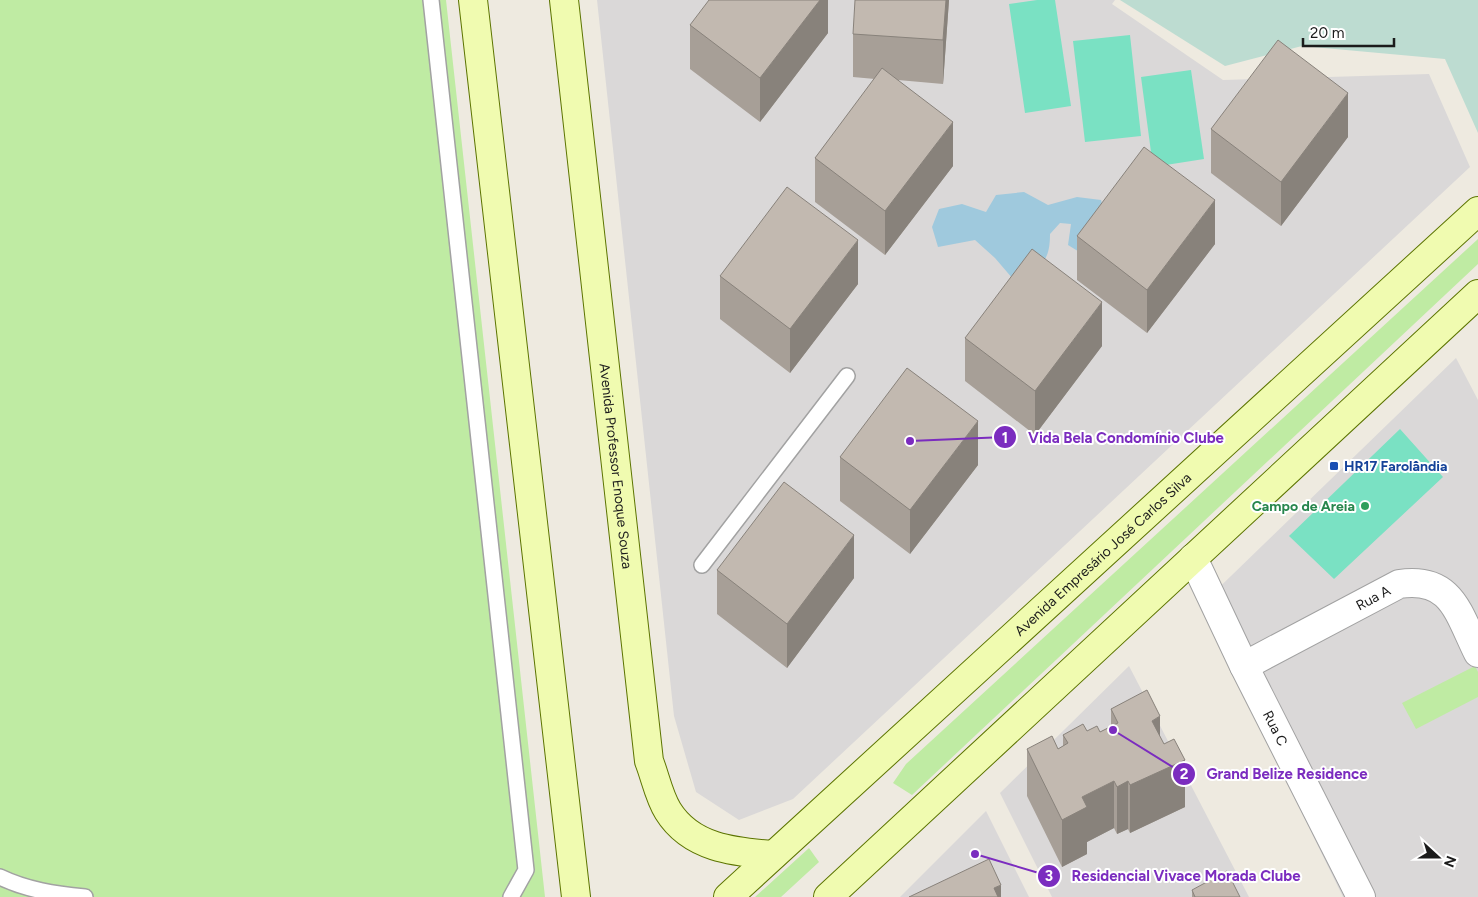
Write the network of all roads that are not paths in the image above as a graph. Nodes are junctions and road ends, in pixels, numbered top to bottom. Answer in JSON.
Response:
{"nodes":[{"id":1,"x":431,"y":0,"type":"edge"},
{"id":2,"x":473,"y":0,"type":"edge"},
{"id":3,"x":564,"y":0,"type":"edge"},
{"id":4,"x":1478,"y":211,"type":"edge"},
{"id":5,"x":1478,"y":294,"type":"edge"},
{"id":6,"x":847,"y":376,"type":"dead end"},
{"id":7,"x":1192,"y":558,"type":"junction"},
{"id":8,"x":702,"y":565,"type":"dead end"},
{"id":9,"x":1478,"y":653,"type":"edge"},
{"id":10,"x":1244,"y":666,"type":"junction"},
{"id":11,"x":773,"y":855,"type":"junction"},
{"id":12,"x":0,"y":877,"type":"edge"},
{"id":13,"x":85,"y":897,"type":"edge"},
{"id":14,"x":511,"y":897,"type":"edge"},
{"id":15,"x":576,"y":897,"type":"edge"},
{"id":16,"x":728,"y":897,"type":"edge"},
{"id":17,"x":828,"y":897,"type":"edge"},
{"id":18,"x":1361,"y":897,"type":"edge"}],
"edges":[{"from":1,"to":14,"type":"lane"},
{"from":2,"to":15,"type":"main road"},
{"from":3,"to":11,"type":"main road","name":"Avenida Professor Enoque Souza"},
{"from":4,"to":11,"type":"main road","name":"Avenida Empresário José Carlos Silva"},
{"from":5,"to":7,"type":"main road"},
{"from":6,"to":8,"type":"lane"},
{"from":7,"to":10,"type":"street","name":"Rua C"},
{"from":7,"to":17,"type":"main road"},
{"from":9,"to":10,"type":"street","name":"Rua A"},
{"from":10,"to":18,"type":"street","name":"Rua C"},
{"from":11,"to":16,"type":"main road","name":"Avenida Empresário José Carlos Silva"},
{"from":12,"to":13,"type":"lane"}]}
